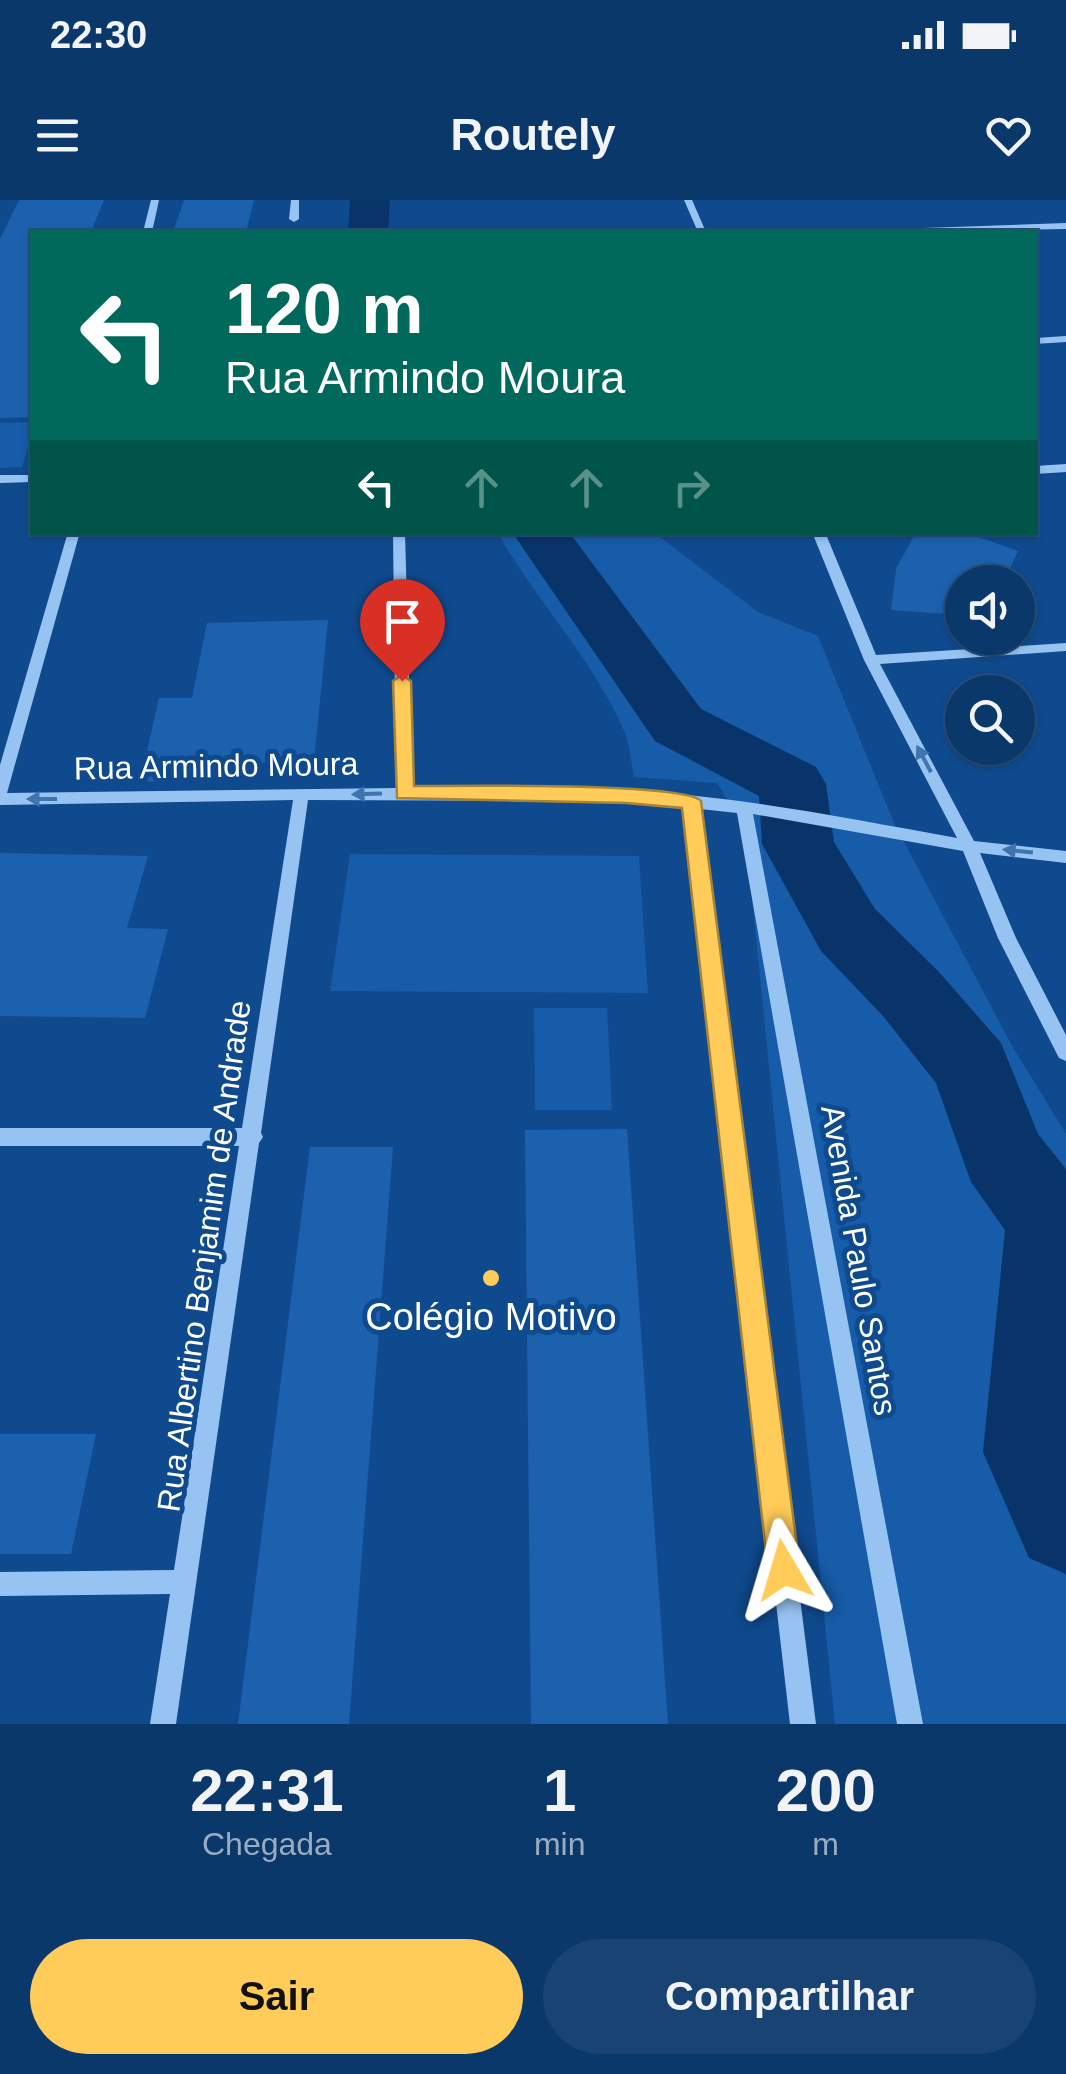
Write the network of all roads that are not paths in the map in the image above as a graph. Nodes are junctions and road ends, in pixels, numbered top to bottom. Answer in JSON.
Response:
{"nodes":[{"id":1,"x":155,"y":200,"type":"edge"},
{"id":2,"x":296,"y":200,"type":"edge"},
{"id":3,"x":688,"y":200,"type":"edge"},
{"id":4,"x":294,"y":219,"type":"dead end"},
{"id":5,"x":1066,"y":226,"type":"edge"},
{"id":6,"x":148,"y":230,"type":"edge"},
{"id":7,"x":701,"y":230,"type":"edge"},
{"id":8,"x":952,"y":230,"type":"edge"},
{"id":9,"x":1066,"y":339,"type":"edge"},
{"id":10,"x":1038,"y":341,"type":"edge"},
{"id":11,"x":1066,"y":468,"type":"edge"},
{"id":12,"x":1038,"y":470,"type":"edge"},
{"id":13,"x":0,"y":479,"type":"edge"},
{"id":14,"x":30,"y":479,"type":"edge"},
{"id":15,"x":73,"y":535,"type":"edge"},
{"id":16,"x":399,"y":535,"type":"edge"},
{"id":17,"x":819,"y":535,"type":"edge"},
{"id":18,"x":1066,"y":647,"type":"edge"},
{"id":19,"x":871,"y":660,"type":"junction"},
{"id":20,"x":404,"y":793,"type":"junction"},
{"id":21,"x":0,"y":796,"type":"edge"},
{"id":22,"x":301,"y":796,"type":"junction"},
{"id":23,"x":691,"y":801,"type":"junction"},
{"id":24,"x":744,"y":807,"type":"junction"},
{"id":25,"x":969,"y":846,"type":"junction"},
{"id":26,"x":1066,"y":856,"type":"edge"},
{"id":27,"x":1066,"y":1053,"type":"edge"},
{"id":28,"x":0,"y":1137,"type":"edge"},
{"id":29,"x":253,"y":1138,"type":"junction"},
{"id":30,"x":186,"y":1582,"type":"junction"},
{"id":31,"x":0,"y":1584,"type":"edge"},
{"id":32,"x":163,"y":1724,"type":"edge"},
{"id":33,"x":803,"y":1724,"type":"edge"},
{"id":34,"x":910,"y":1724,"type":"edge"}],
"edges":[{"from":1,"to":6,"type":"street"},
{"from":2,"to":4,"type":"street"},
{"from":3,"to":7,"type":"street"},
{"from":5,"to":8,"type":"street"},
{"from":9,"to":10,"type":"street"},
{"from":11,"to":12,"type":"street"},
{"from":13,"to":14,"type":"street"},
{"from":15,"to":21,"type":"street"},
{"from":16,"to":20,"type":"street"},
{"from":17,"to":19,"type":"street"},
{"from":18,"to":19,"type":"street"},
{"from":25,"to":19,"type":"street","one_way":true},
{"from":20,"to":22,"type":"street","name":"Rua Armindo Moura","one_way":true},
{"from":20,"to":23,"type":"street","name":"Rua Armindo Moura"},
{"from":22,"to":21,"type":"street","name":"Rua Armindo Moura","one_way":true},
{"from":22,"to":29,"type":"street","name":"Rua Albertino Benjamim de Andrade"},
{"from":23,"to":24,"type":"street","name":"Rua Armindo Moura"},
{"from":23,"to":33,"type":"street"},
{"from":24,"to":25,"type":"street","name":"Rua Armindo Moura"},
{"from":24,"to":34,"type":"street","name":"Avenida Paulo Santos"},
{"from":26,"to":25,"type":"street","name":"Rua Armindo Moura","one_way":true},
{"from":25,"to":27,"type":"street"},
{"from":28,"to":29,"type":"street"},
{"from":29,"to":30,"type":"street","name":"Rua Albertino Benjamim de Andrade"},
{"from":30,"to":31,"type":"street"},
{"from":30,"to":32,"type":"street","name":"Rua Albertino Benjamim de Andrade"}]}
